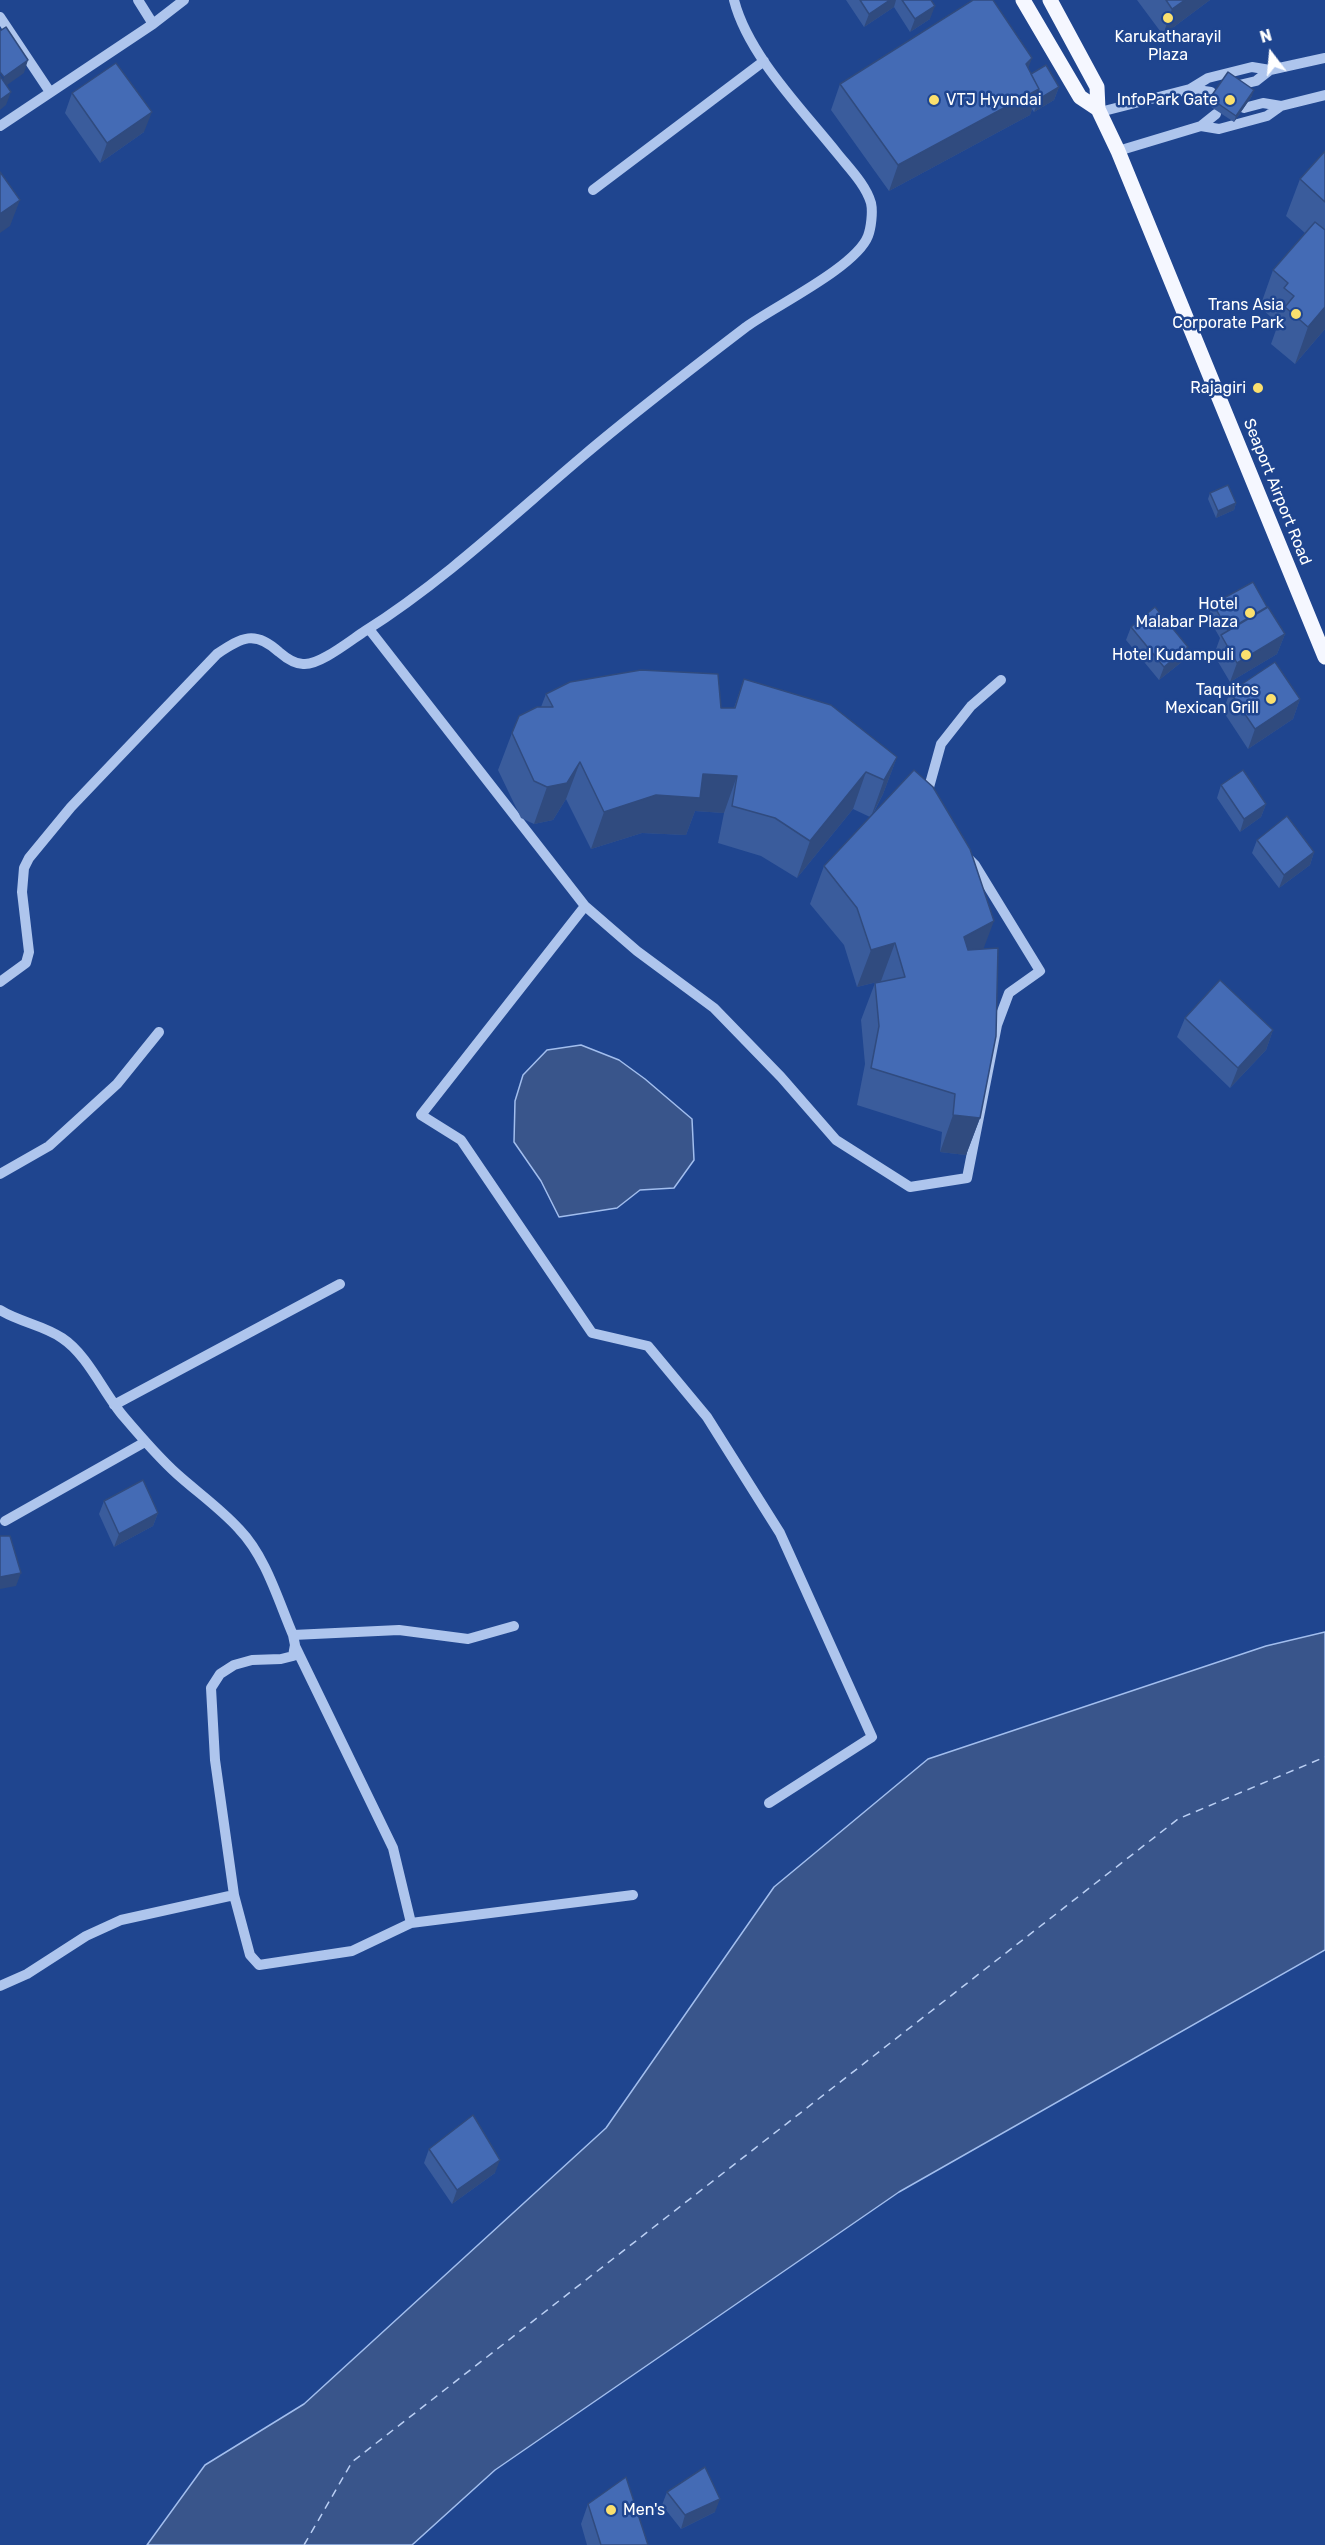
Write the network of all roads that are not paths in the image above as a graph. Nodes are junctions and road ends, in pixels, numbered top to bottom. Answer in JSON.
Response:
{"nodes":[{"id":1,"x":138,"y":0,"type":"edge"},
{"id":2,"x":184,"y":0,"type":"edge"},
{"id":3,"x":734,"y":0,"type":"edge"},
{"id":4,"x":1023,"y":0,"type":"edge"},
{"id":5,"x":1050,"y":0,"type":"edge"},
{"id":6,"x":0,"y":17,"type":"edge"},
{"id":7,"x":153,"y":24,"type":"junction"},
{"id":8,"x":1325,"y":58,"type":"edge"},
{"id":9,"x":764,"y":61,"type":"junction"},
{"id":10,"x":1270,"y":70,"type":"junction"},
{"id":11,"x":1239,"y":85,"type":"edge"},
{"id":12,"x":1190,"y":89,"type":"junction"},
{"id":13,"x":1211,"y":92,"type":"edge"},
{"id":14,"x":50,"y":93,"type":"junction"},
{"id":15,"x":1325,"y":95,"type":"edge"},
{"id":16,"x":1281,"y":106,"type":"junction"},
{"id":17,"x":1244,"y":108,"type":"edge"},
{"id":18,"x":1099,"y":110,"type":"junction"},
{"id":19,"x":1216,"y":114,"type":"dead end"},
{"id":20,"x":0,"y":126,"type":"edge"},
{"id":21,"x":1202,"y":126,"type":"junction"},
{"id":22,"x":1118,"y":151,"type":"junction"},
{"id":23,"x":593,"y":190,"type":"dead end"},
{"id":24,"x":369,"y":629,"type":"junction"},
{"id":25,"x":1325,"y":657,"type":"edge"},
{"id":26,"x":1001,"y":680,"type":"dead end"},
{"id":27,"x":924,"y":805,"type":"edge"},
{"id":28,"x":960,"y":850,"type":"edge"},
{"id":29,"x":585,"y":906,"type":"junction"},
{"id":30,"x":0,"y":982,"type":"edge"},
{"id":31,"x":159,"y":1032,"type":"dead end"},
{"id":32,"x":0,"y":1174,"type":"edge"},
{"id":33,"x":340,"y":1284,"type":"dead end"},
{"id":34,"x":0,"y":1310,"type":"edge"},
{"id":35,"x":114,"y":1405,"type":"junction"},
{"id":36,"x":145,"y":1442,"type":"junction"},
{"id":37,"x":5,"y":1521,"type":"dead end"},
{"id":38,"x":514,"y":1626,"type":"dead end"},
{"id":39,"x":294,"y":1640,"type":"junction"},
{"id":40,"x":769,"y":1803,"type":"dead end"},
{"id":41,"x":234,"y":1895,"type":"junction"},
{"id":42,"x":633,"y":1895,"type":"dead end"},
{"id":43,"x":411,"y":1923,"type":"junction"},
{"id":44,"x":0,"y":1986,"type":"edge"}],
"edges":[{"from":1,"to":7,"type":"street"},
{"from":2,"to":7,"type":"street"},
{"from":3,"to":9,"type":"street"},
{"from":4,"to":18,"type":"main road"},
{"from":5,"to":18,"type":"main road"},
{"from":6,"to":14,"type":"street"},
{"from":7,"to":14,"type":"street"},
{"from":8,"to":10,"type":"street"},
{"from":9,"to":23,"type":"street"},
{"from":9,"to":24,"type":"street"},
{"from":10,"to":11,"type":"street"},
{"from":10,"to":12,"type":"street"},
{"from":12,"to":13,"type":"street"},
{"from":12,"to":18,"type":"street"},
{"from":14,"to":20,"type":"street"},
{"from":15,"to":16,"type":"street"},
{"from":16,"to":17,"type":"street"},
{"from":16,"to":21,"type":"street"},
{"from":18,"to":22,"type":"main road","name":"Seaport Airport Road"},
{"from":19,"to":21,"type":"street"},
{"from":21,"to":22,"type":"street"},
{"from":22,"to":25,"type":"main road","name":"Seaport Airport Road"},
{"from":24,"to":29,"type":"street"},
{"from":24,"to":30,"type":"street"},
{"from":26,"to":27,"type":"street"},
{"from":28,"to":29,"type":"street"},
{"from":29,"to":40,"type":"street"},
{"from":31,"to":32,"type":"street"},
{"from":33,"to":35,"type":"street"},
{"from":34,"to":35,"type":"street"},
{"from":35,"to":36,"type":"street"},
{"from":36,"to":37,"type":"street"},
{"from":36,"to":39,"type":"street"},
{"from":38,"to":39,"type":"street"},
{"from":39,"to":41,"type":"street"},
{"from":39,"to":43,"type":"street"},
{"from":41,"to":43,"type":"street"},
{"from":41,"to":44,"type":"street"},
{"from":42,"to":43,"type":"street"}]}
